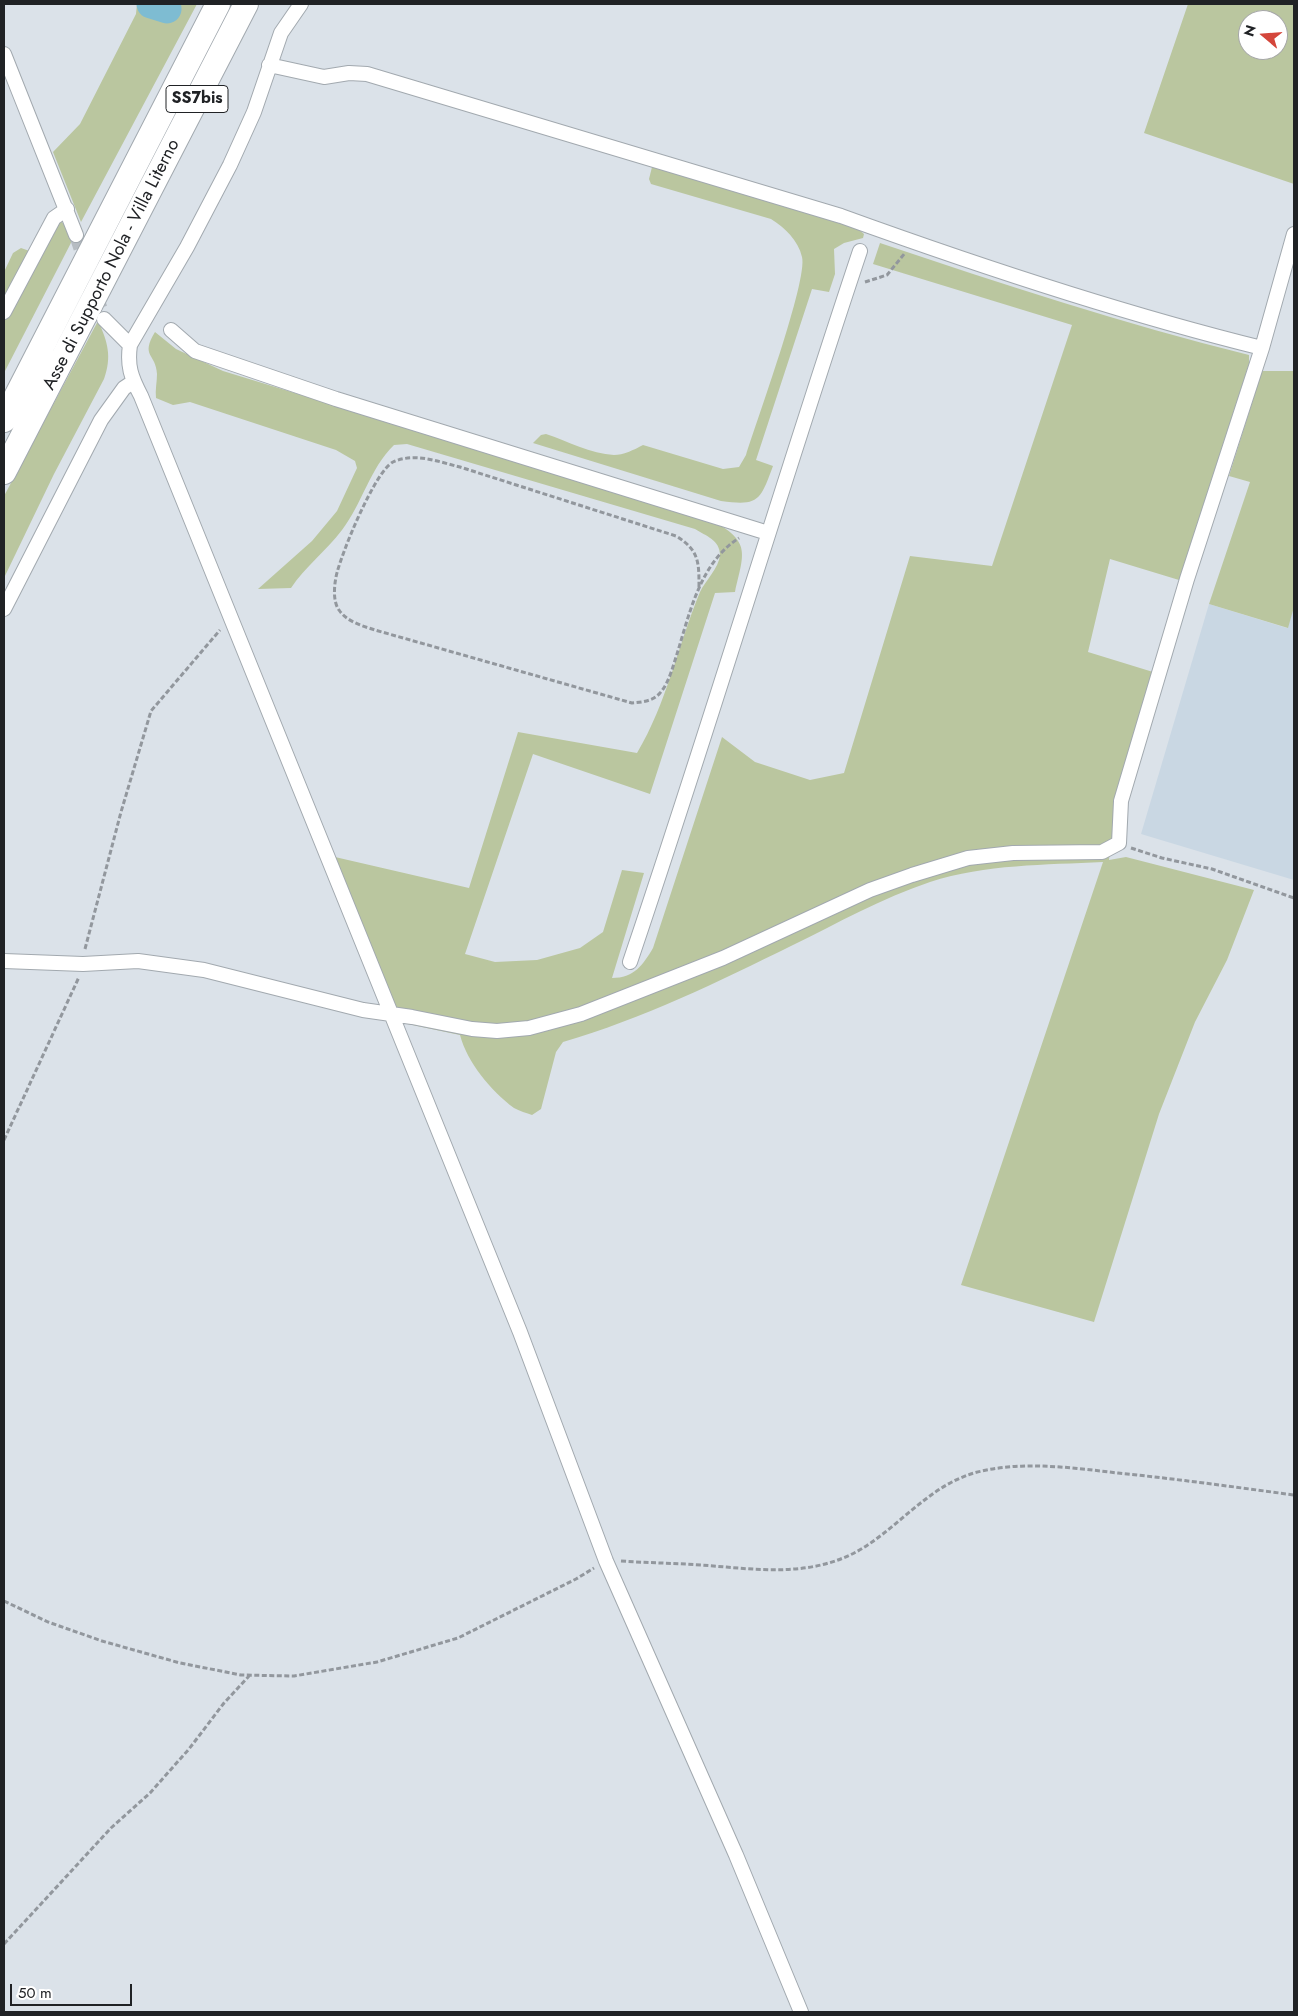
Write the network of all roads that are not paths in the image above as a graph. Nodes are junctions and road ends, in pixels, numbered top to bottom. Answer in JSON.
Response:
{"nodes":[{"id":1,"x":218,"y":4,"type":"edge"},
{"id":2,"x":246,"y":4,"type":"edge"},
{"id":3,"x":301,"y":4,"type":"edge"},
{"id":4,"x":4,"y":54,"type":"edge"},
{"id":5,"x":269,"y":64,"type":"junction"},
{"id":6,"x":67,"y":209,"type":"junction"},
{"id":7,"x":1294,"y":234,"type":"edge"},
{"id":8,"x":76,"y":235,"type":"tunnel mouth"},
{"id":9,"x":860,"y":251,"type":"dead end"},
{"id":10,"x":4,"y":312,"type":"edge"},
{"id":11,"x":104,"y":320,"type":"tunnel mouth"},
{"id":12,"x":172,"y":330,"type":"dead end"},
{"id":13,"x":130,"y":345,"type":"junction"},
{"id":14,"x":1262,"y":348,"type":"junction"},
{"id":15,"x":134,"y":382,"type":"junction"},
{"id":16,"x":4,"y":420,"type":"edge"},
{"id":17,"x":4,"y":472,"type":"edge"},
{"id":18,"x":768,"y":534,"type":"junction"},
{"id":19,"x":4,"y":609,"type":"edge"},
{"id":20,"x":4,"y":961,"type":"edge"},
{"id":21,"x":630,"y":962,"type":"dead end"},
{"id":22,"x":392,"y":1016,"type":"junction"},
{"id":23,"x":801,"y":2012,"type":"edge"}],
"edges":[{"from":1,"to":16,"type":"highway","name":"Asse di Supporto Nola - Villa Literno","number":"SS7bis"},
{"from":2,"to":17,"type":"highway","name":"Asse di Supporto Nola - Villa Literno","number":"SS7bis"},
{"from":3,"to":5,"type":"street"},
{"from":4,"to":6,"type":"street"},
{"from":5,"to":13,"type":"street"},
{"from":5,"to":14,"type":"street"},
{"from":6,"to":8,"type":"street"},
{"from":6,"to":10,"type":"street"},
{"from":7,"to":14,"type":"street"},
{"from":9,"to":18,"type":"street"},
{"from":11,"to":13,"type":"street"},
{"from":12,"to":18,"type":"street"},
{"from":13,"to":15,"type":"street"},
{"from":14,"to":22,"type":"street"},
{"from":15,"to":19,"type":"street"},
{"from":15,"to":22,"type":"street"},
{"from":18,"to":21,"type":"street"},
{"from":20,"to":22,"type":"street"},
{"from":22,"to":23,"type":"street"}]}
